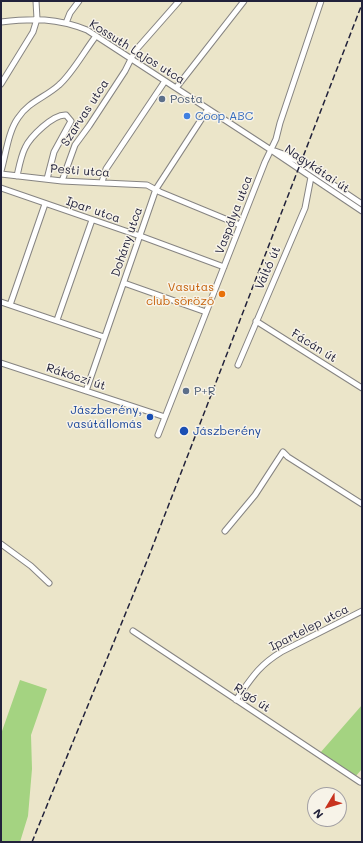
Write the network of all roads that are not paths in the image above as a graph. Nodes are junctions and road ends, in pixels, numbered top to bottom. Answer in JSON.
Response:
{"nodes":[{"id":1,"x":36,"y":1,"type":"edge"},
{"id":2,"x":79,"y":1,"type":"edge"},
{"id":3,"x":179,"y":1,"type":"edge"},
{"id":4,"x":244,"y":1,"type":"edge"},
{"id":5,"x":321,"y":1,"type":"edge"},
{"id":6,"x":37,"y":19,"type":"junction"},
{"id":7,"x":1,"y":22,"type":"edge"},
{"id":8,"x":66,"y":23,"type":"junction"},
{"id":9,"x":96,"y":36,"type":"junction"},
{"id":10,"x":131,"y":59,"type":"junction"},
{"id":11,"x":165,"y":81,"type":"junction"},
{"id":12,"x":1,"y":84,"type":"edge"},
{"id":13,"x":176,"y":88,"type":"junction"},
{"id":14,"x":208,"y":109,"type":"junction"},
{"id":15,"x":271,"y":150,"type":"junction"},
{"id":16,"x":1,"y":171,"type":"edge"},
{"id":17,"x":1,"y":174,"type":"edge"},
{"id":18,"x":17,"y":176,"type":"junction"},
{"id":19,"x":311,"y":177,"type":"junction"},
{"id":20,"x":47,"y":179,"type":"junction"},
{"id":21,"x":62,"y":181,"type":"junction"},
{"id":22,"x":102,"y":182,"type":"junction"},
{"id":23,"x":1,"y":188,"type":"edge"},
{"id":24,"x":156,"y":189,"type":"junction"},
{"id":25,"x":45,"y":204,"type":"junction"},
{"id":26,"x":362,"y":204,"type":"edge"},
{"id":27,"x":362,"y":212,"type":"edge"},
{"id":28,"x":92,"y":220,"type":"junction"},
{"id":29,"x":240,"y":226,"type":"junction"},
{"id":30,"x":139,"y":236,"type":"junction"},
{"id":31,"x":224,"y":267,"type":"junction"},
{"id":32,"x":124,"y":283,"type":"junction"},
{"id":33,"x":1,"y":302,"type":"edge"},
{"id":34,"x":10,"y":305,"type":"junction"},
{"id":35,"x":206,"y":312,"type":"junction"},
{"id":36,"x":57,"y":320,"type":"junction"},
{"id":37,"x":256,"y":321,"type":"junction"},
{"id":38,"x":104,"y":337,"type":"junction"},
{"id":39,"x":1,"y":363,"type":"edge"},
{"id":40,"x":238,"y":365,"type":"dead end"},
{"id":41,"x":362,"y":388,"type":"edge"},
{"id":42,"x":86,"y":391,"type":"junction"},
{"id":43,"x":165,"y":417,"type":"junction"},
{"id":44,"x":158,"y":435,"type":"dead end"},
{"id":45,"x":362,"y":504,"type":"edge"},
{"id":46,"x":225,"y":531,"type":"dead end"},
{"id":47,"x":1,"y":544,"type":"edge"},
{"id":48,"x":49,"y":583,"type":"dead end"},
{"id":49,"x":362,"y":611,"type":"edge"},
{"id":50,"x":133,"y":631,"type":"dead end"},
{"id":51,"x":236,"y":700,"type":"junction"},
{"id":52,"x":360,"y":782,"type":"dead end"}],
"edges":[{"from":1,"to":6,"type":"street"},
{"from":2,"to":8,"type":"street"},
{"from":3,"to":10,"type":"street","name":"Szarvas utca"},
{"from":4,"to":13,"type":"street"},
{"from":5,"to":15,"type":"street","name":"Vaspálya utca"},
{"from":6,"to":7,"type":"street","name":"Kossuth Lajos utca"},
{"from":6,"to":8,"type":"street","name":"Kossuth Lajos utca"},
{"from":6,"to":12,"type":"street"},
{"from":8,"to":9,"type":"street","name":"Kossuth Lajos utca"},
{"from":9,"to":10,"type":"street","name":"Kossuth Lajos utca"},
{"from":9,"to":16,"type":"street"},
{"from":10,"to":11,"type":"street","name":"Kossuth Lajos utca"},
{"from":10,"to":21,"type":"street","name":"Szarvas utca"},
{"from":11,"to":13,"type":"street","name":"Kossuth Lajos utca"},
{"from":11,"to":22,"type":"street"},
{"from":13,"to":14,"type":"street","name":"Kossuth Lajos utca"},
{"from":14,"to":15,"type":"street","name":"Kossuth Lajos utca"},
{"from":14,"to":24,"type":"street","name":"Dohány utca"},
{"from":15,"to":19,"type":"street","name":"Nagykátai út"},
{"from":15,"to":26,"type":"street","name":"Nagykátai út"},
{"from":15,"to":29,"type":"street","name":"Vaspálya utca"},
{"from":17,"to":18,"type":"street","name":"Pesti utca"},
{"from":18,"to":20,"type":"street","name":"Pesti utca"},
{"from":18,"to":20,"type":"street"},
{"from":19,"to":27,"type":"street","name":"Nagykátai út"},
{"from":19,"to":37,"type":"street","name":"Váltó út"},
{"from":20,"to":21,"type":"street","name":"Pesti utca"},
{"from":21,"to":22,"type":"street","name":"Pesti utca"},
{"from":22,"to":24,"type":"street","name":"Pesti utca"},
{"from":23,"to":25,"type":"street","name":"Ipar utca"},
{"from":24,"to":29,"type":"street","name":"Pesti utca"},
{"from":24,"to":30,"type":"street","name":"Dohány utca"},
{"from":25,"to":28,"type":"street","name":"Ipar utca"},
{"from":25,"to":34,"type":"street"},
{"from":28,"to":30,"type":"street","name":"Ipar utca"},
{"from":28,"to":36,"type":"street"},
{"from":29,"to":31,"type":"street","name":"Vaspálya utca"},
{"from":30,"to":31,"type":"street","name":"Ipar utca"},
{"from":30,"to":32,"type":"street","name":"Dohány utca"},
{"from":31,"to":35,"type":"street","name":"Vaspálya utca"},
{"from":32,"to":35,"type":"street"},
{"from":32,"to":38,"type":"street","name":"Dohány utca"},
{"from":33,"to":34,"type":"street"},
{"from":34,"to":36,"type":"street"},
{"from":35,"to":43,"type":"street","name":"Vaspálya utca"},
{"from":36,"to":38,"type":"street"},
{"from":37,"to":40,"type":"street","name":"Váltó út"},
{"from":37,"to":41,"type":"street","name":"Fácán út"},
{"from":38,"to":42,"type":"street","name":"Dohány utca"},
{"from":39,"to":42,"type":"street","name":"Rákóczi út"},
{"from":42,"to":43,"type":"street","name":"Rákóczi út"},
{"from":43,"to":44,"type":"street","name":"Vaspálya utca"},
{"from":45,"to":46,"type":"street"},
{"from":47,"to":48,"type":"street"},
{"from":49,"to":51,"type":"street","name":"Ipartelep utca"},
{"from":50,"to":51,"type":"street","name":"Rigó út"},
{"from":51,"to":52,"type":"street","name":"Rigó út"}]}
